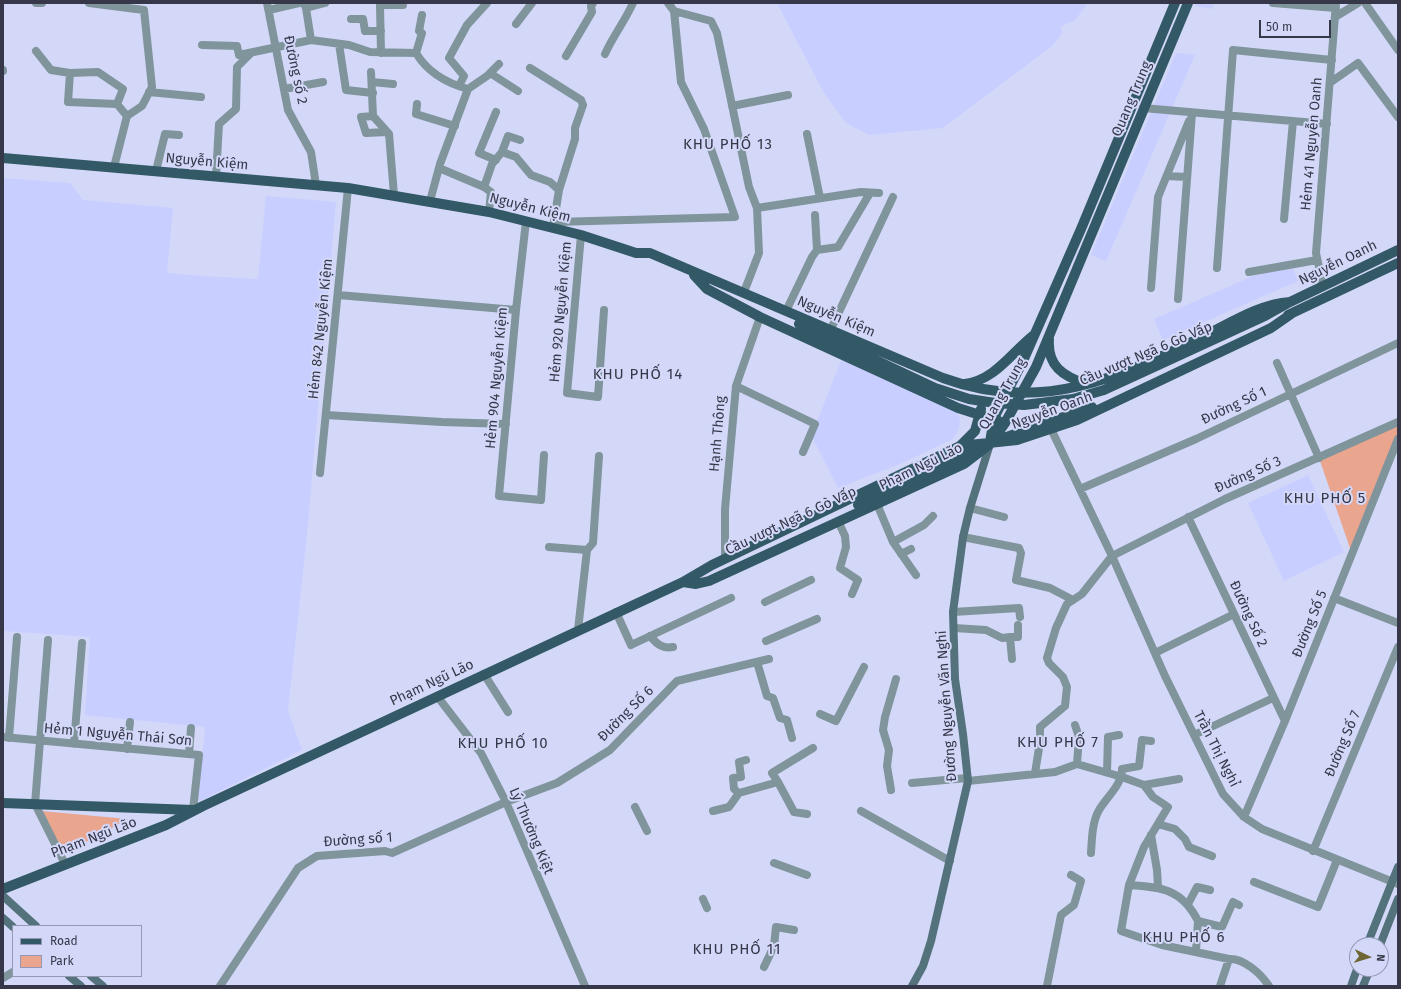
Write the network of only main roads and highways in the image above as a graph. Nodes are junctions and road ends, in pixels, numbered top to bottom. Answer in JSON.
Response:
{"nodes":[{"id":1,"x":1175,"y":3,"type":"edge"},
{"id":2,"x":1188,"y":3,"type":"edge"},
{"id":3,"x":1169,"y":18,"type":"junction"},
{"id":4,"x":1180,"y":23,"type":"junction"},
{"id":5,"x":3,"y":158,"type":"edge"},
{"id":6,"x":1398,"y":250,"type":"edge"},
{"id":7,"x":636,"y":253,"type":"junction"},
{"id":8,"x":1398,"y":263,"type":"edge"},
{"id":9,"x":697,"y":276,"type":"junction"},
{"id":10,"x":1055,"y":288,"type":"junction"},
{"id":11,"x":1068,"y":293,"type":"junction"},
{"id":12,"x":1290,"y":302,"type":"junction"},
{"id":13,"x":1294,"y":312,"type":"junction"},
{"id":14,"x":1267,"y":320,"type":"junction"},
{"id":15,"x":1035,"y":334,"type":"junction"},
{"id":16,"x":1049,"y":335,"type":"junction"},
{"id":17,"x":958,"y":384,"type":"junction"},
{"id":18,"x":1086,"y":384,"type":"junction"},
{"id":19,"x":973,"y":388,"type":"junction"},
{"id":20,"x":1067,"y":390,"type":"junction"},
{"id":21,"x":1007,"y":394,"type":"junction"},
{"id":22,"x":1022,"y":394,"type":"junction"},
{"id":23,"x":1040,"y":394,"type":"junction"},
{"id":24,"x":980,"y":415,"type":"junction"},
{"id":25,"x":994,"y":418,"type":"junction"},
{"id":26,"x":1077,"y":420,"type":"junction"},
{"id":27,"x":1005,"y":423,"type":"junction"},
{"id":28,"x":1051,"y":429,"type":"junction"},
{"id":29,"x":990,"y":444,"type":"junction"},
{"id":30,"x":960,"y":446,"type":"junction"},
{"id":31,"x":721,"y":569,"type":"joint"},
{"id":32,"x":682,"y":582,"type":"junction"},
{"id":33,"x":3,"y":803,"type":"edge"},
{"id":34,"x":193,"y":810,"type":"junction"},
{"id":35,"x":1398,"y":867,"type":"edge"},
{"id":36,"x":1395,"y":883,"type":"edge"},
{"id":37,"x":3,"y":889,"type":"edge"},
{"id":38,"x":3,"y":896,"type":"edge"},
{"id":39,"x":1398,"y":899,"type":"edge"},
{"id":40,"x":3,"y":918,"type":"edge"},
{"id":41,"x":35,"y":925,"type":"edge"},
{"id":42,"x":12,"y":926,"type":"edge"},
{"id":43,"x":1371,"y":937,"type":"edge"},
{"id":44,"x":1383,"y":937,"type":"edge"},
{"id":45,"x":70,"y":977,"type":"edge"},
{"id":46,"x":92,"y":977,"type":"edge"},
{"id":47,"x":914,"y":985,"type":"edge"},
{"id":48,"x":81,"y":986,"type":"edge"},
{"id":49,"x":103,"y":986,"type":"edge"}],
"edges":[{"from":1,"to":3,"type":"main road","name":"Quang Trung"},
{"from":2,"to":4,"type":"main road","name":"Quang Trung"},
{"from":3,"to":4,"type":"main road"},
{"from":3,"to":10,"type":"main road","name":"Quang Trung"},
{"from":4,"to":11,"type":"main road","name":"Quang Trung"},
{"from":5,"to":7,"type":"main road","name":"Nguyễn Kiệm"},
{"from":6,"to":12,"type":"main road","name":"Nguyễn Oanh"},
{"from":7,"to":9,"type":"main road","name":"Cầu vượt Ngã 6 Gò Vấp"},
{"from":7,"to":17,"type":"main road","name":"Nguyễn Kiệm"},
{"from":8,"to":13,"type":"main road","name":"Nguyễn Oanh"},
{"from":9,"to":14,"type":"main road","name":"Cầu vượt Ngã 6 Gò Vấp"},
{"from":9,"to":24,"type":"main road"},
{"from":10,"to":11,"type":"main road"},
{"from":10,"to":15,"type":"main road","name":"Quang Trung"},
{"from":11,"to":16,"type":"main road","name":"Quang Trung"},
{"from":12,"to":14,"type":"main road","name":"Nguyễn Oanh"},
{"from":12,"to":18,"type":"main road","name":"Nguyễn Oanh"},
{"from":13,"to":14,"type":"main road","name":"Nguyễn Oanh"},
{"from":13,"to":26,"type":"main road","name":"Nguyễn Oanh"},
{"from":14,"to":31,"type":"main road","name":"Cầu vượt Ngã 6 Gò Vấp"},
{"from":15,"to":17,"type":"main road"},
{"from":15,"to":21,"type":"main road","name":"Quang Trung"},
{"from":16,"to":18,"type":"main road"},
{"from":16,"to":22,"type":"main road","name":"Quang Trung"},
{"from":17,"to":19,"type":"main road","name":"Nguyễn Kiệm"},
{"from":18,"to":20,"type":"main road","name":"Nguyễn Oanh"},
{"from":19,"to":21,"type":"main road","name":"Nguyễn Kiệm"},
{"from":19,"to":24,"type":"main road"},
{"from":20,"to":23,"type":"main road","name":"Nguyễn Oanh"},
{"from":20,"to":26,"type":"main road"},
{"from":21,"to":22,"type":"main road","name":"Nguyễn Kiệm"},
{"from":21,"to":25,"type":"main road","name":"Quang Trung"},
{"from":22,"to":23,"type":"main road","name":"Nguyễn Oanh"},
{"from":22,"to":27,"type":"main road","name":"Quang Trung"},
{"from":23,"to":28,"type":"main road"},
{"from":24,"to":25,"type":"main road"},
{"from":24,"to":30,"type":"main road"},
{"from":25,"to":27,"type":"main road"},
{"from":25,"to":29,"type":"main road","name":"Quang Trung"},
{"from":26,"to":28,"type":"main road","name":"Nguyễn Oanh"},
{"from":27,"to":29,"type":"main road","name":"Quang Trung"},
{"from":28,"to":29,"type":"main road","name":"Nguyễn Oanh"},
{"from":29,"to":30,"type":"main road","name":"Phạm Ngũ Lão"},
{"from":29,"to":32,"type":"main road","name":"Phạm Ngũ Lão"},
{"from":29,"to":47,"type":"main road","name":"Đường Nguyễn Văn Nghi"},
{"from":30,"to":32,"type":"main road","name":"Phạm Ngũ Lão"},
{"from":31,"to":32,"type":"main road","name":"Phạm Ngũ Lão"},
{"from":32,"to":34,"type":"main road","name":"Phạm Ngũ Lão"},
{"from":33,"to":34,"type":"main road","name":"Phạm Ngũ Lão"},
{"from":34,"to":37,"type":"main road","name":"Phạm Ngũ Lão"},
{"from":35,"to":36,"type":"main road"},
{"from":36,"to":43,"type":"main road"},
{"from":38,"to":41,"type":"main road"},
{"from":39,"to":44,"type":"main road"},
{"from":40,"to":42,"type":"main road"},
{"from":45,"to":48,"type":"main road"},
{"from":46,"to":49,"type":"main road"}]}
